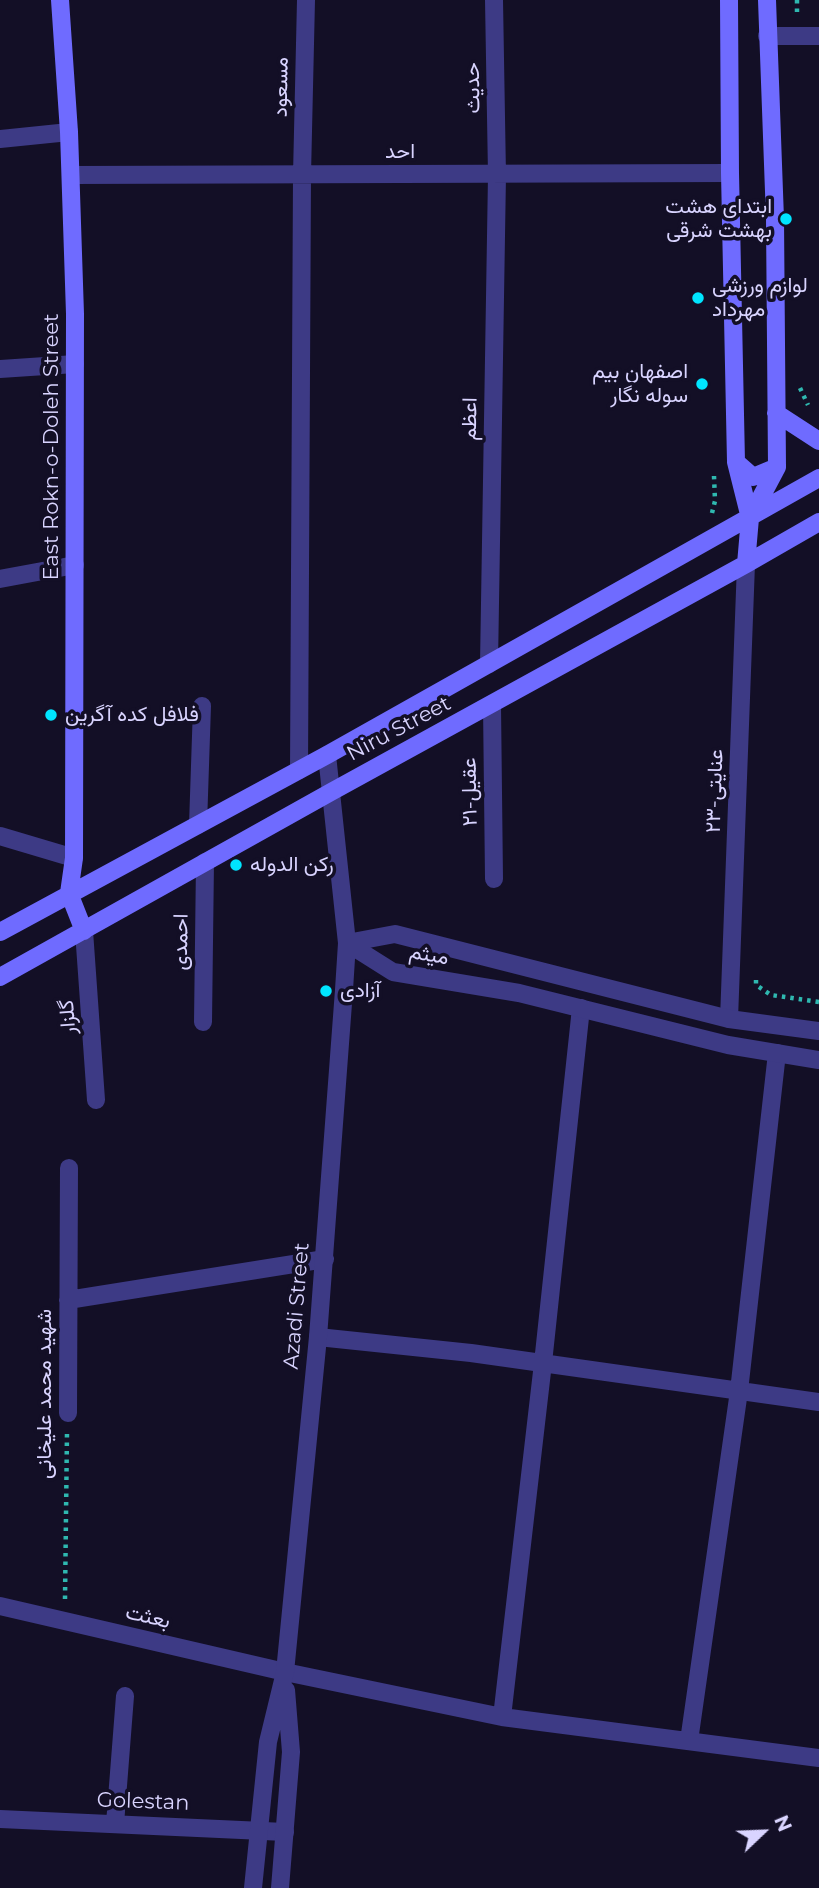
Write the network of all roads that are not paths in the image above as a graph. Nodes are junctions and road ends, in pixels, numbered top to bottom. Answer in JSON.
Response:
{"nodes":[{"id":1,"x":60,"y":0,"type":"edge"},
{"id":2,"x":306,"y":0,"type":"edge"},
{"id":3,"x":494,"y":0,"type":"edge"},
{"id":4,"x":729,"y":0,"type":"edge"},
{"id":5,"x":767,"y":0,"type":"edge"},
{"id":6,"x":767,"y":36,"type":"junction"},
{"id":7,"x":819,"y":36,"type":"edge"},
{"id":8,"x":69,"y":132,"type":"junction"},
{"id":9,"x":0,"y":139,"type":"edge"},
{"id":10,"x":730,"y":173,"type":"junction"},
{"id":11,"x":71,"y":175,"type":"junction"},
{"id":12,"x":302,"y":175,"type":"junction"},
{"id":13,"x":497,"y":175,"type":"junction"},
{"id":14,"x":75,"y":364,"type":"junction"},
{"id":15,"x":0,"y":369,"type":"edge"},
{"id":16,"x":776,"y":413,"type":"junction"},
{"id":17,"x":819,"y":441,"type":"edge"},
{"id":18,"x":736,"y":462,"type":"junction"},
{"id":19,"x":777,"y":467,"type":"junction"},
{"id":20,"x":819,"y":478,"type":"edge"},
{"id":21,"x":750,"y":518,"type":"junction"},
{"id":22,"x":819,"y":522,"type":"edge"},
{"id":23,"x":746,"y":564,"type":"junction"},
{"id":24,"x":75,"y":565,"type":"junction"},
{"id":25,"x":0,"y":579,"type":"edge"},
{"id":26,"x":489,"y":664,"type":"junction"},
{"id":27,"x":202,"y":705,"type":"dead end"},
{"id":28,"x":492,"y":705,"type":"junction"},
{"id":29,"x":327,"y":755,"type":"junction"},
{"id":30,"x":299,"y":770,"type":"junction"},
{"id":31,"x":331,"y":792,"type":"junction"},
{"id":32,"x":198,"y":825,"type":"junction"},
{"id":33,"x":0,"y":836,"type":"edge"},
{"id":34,"x":75,"y":858,"type":"junction"},
{"id":35,"x":205,"y":862,"type":"junction"},
{"id":36,"x":494,"y":879,"type":"dead end"},
{"id":37,"x":69,"y":894,"type":"junction"},
{"id":38,"x":84,"y":931,"type":"junction"},
{"id":39,"x":0,"y":932,"type":"edge"},
{"id":40,"x":347,"y":943,"type":"junction"},
{"id":41,"x":0,"y":977,"type":"edge"},
{"id":42,"x":581,"y":1008,"type":"junction"},
{"id":43,"x":729,"y":1019,"type":"junction"},
{"id":44,"x":204,"y":1022,"type":"dead end"},
{"id":45,"x":819,"y":1031,"type":"edge"},
{"id":46,"x":777,"y":1053,"type":"junction"},
{"id":47,"x":819,"y":1060,"type":"edge"},
{"id":48,"x":96,"y":1100,"type":"dead end"},
{"id":49,"x":69,"y":1168,"type":"dead end"},
{"id":50,"x":324,"y":1259,"type":"junction"},
{"id":51,"x":68,"y":1300,"type":"junction"},
{"id":52,"x":318,"y":1337,"type":"junction"},
{"id":53,"x":543,"y":1363,"type":"junction"},
{"id":54,"x":739,"y":1391,"type":"junction"},
{"id":55,"x":819,"y":1402,"type":"edge"},
{"id":56,"x":68,"y":1413,"type":"road end"},
{"id":57,"x":0,"y":1606,"type":"edge"},
{"id":58,"x":285,"y":1672,"type":"junction"},
{"id":59,"x":125,"y":1696,"type":"dead end"},
{"id":60,"x":502,"y":1717,"type":"junction"},
{"id":61,"x":689,"y":1741,"type":"junction"},
{"id":62,"x":819,"y":1758,"type":"edge"},
{"id":63,"x":0,"y":1819,"type":"edge"},
{"id":64,"x":115,"y":1824,"type":"junction"},
{"id":65,"x":257,"y":1829,"type":"junction"},
{"id":66,"x":285,"y":1832,"type":"junction"},
{"id":67,"x":253,"y":1888,"type":"edge"},
{"id":68,"x":280,"y":1888,"type":"edge"}],
"edges":[{"from":1,"to":8,"type":"main road","name":"East Rokn-o-Doleh Street"},
{"from":2,"to":12,"type":"street","name":"مسعود"},
{"from":3,"to":13,"type":"street","name":"حدیث"},
{"from":4,"to":10,"type":"main road"},
{"from":5,"to":6,"type":"main road"},
{"from":6,"to":7,"type":"street"},
{"from":6,"to":16,"type":"main road"},
{"from":8,"to":9,"type":"street"},
{"from":8,"to":11,"type":"main road","name":"East Rokn-o-Doleh Street"},
{"from":10,"to":13,"type":"street","name":"احد"},
{"from":10,"to":18,"type":"main road"},
{"from":11,"to":12,"type":"street","name":"احد"},
{"from":11,"to":14,"type":"main road","name":"East Rokn-o-Doleh Street"},
{"from":12,"to":13,"type":"street","name":"احد"},
{"from":12,"to":30,"type":"street","name":"مسعود"},
{"from":13,"to":26,"type":"street","name":"اعظم"},
{"from":14,"to":15,"type":"street"},
{"from":14,"to":24,"type":"main road","name":"East Rokn-o-Doleh Street"},
{"from":16,"to":17,"type":"main road"},
{"from":16,"to":19,"type":"main road"},
{"from":18,"to":19,"type":"main road"},
{"from":18,"to":21,"type":"main road"},
{"from":19,"to":21,"type":"main road"},
{"from":20,"to":21,"type":"main road","name":"Niru Street"},
{"from":21,"to":23,"type":"main road"},
{"from":21,"to":26,"type":"main road","name":"Niru Street"},
{"from":22,"to":23,"type":"main road","name":"Niru Street"},
{"from":23,"to":28,"type":"main road","name":"Niru Street"},
{"from":23,"to":43,"type":"street","name":"۲۳-عنایتی"},
{"from":24,"to":25,"type":"street"},
{"from":24,"to":34,"type":"main road","name":"East Rokn-o-Doleh Street"},
{"from":26,"to":29,"type":"main road","name":"Niru Street"},
{"from":27,"to":32,"type":"street"},
{"from":28,"to":31,"type":"main road","name":"Niru Street"},
{"from":28,"to":36,"type":"street","name":"۲۱-عقیل"},
{"from":29,"to":30,"type":"main road","name":"Niru Street"},
{"from":29,"to":31,"type":"street","name":"Azadi Street"},
{"from":30,"to":32,"type":"main road","name":"Niru Street"},
{"from":31,"to":35,"type":"main road","name":"Niru Street"},
{"from":31,"to":40,"type":"street","name":"Azadi Street"},
{"from":32,"to":37,"type":"main road","name":"Niru Street"},
{"from":33,"to":34,"type":"street"},
{"from":34,"to":37,"type":"main road","name":"East Rokn-o-Doleh Street"},
{"from":35,"to":38,"type":"main road","name":"Niru Street"},
{"from":35,"to":44,"type":"street","name":"احمدی"},
{"from":37,"to":38,"type":"main road"},
{"from":37,"to":39,"type":"main road","name":"Niru Street"},
{"from":38,"to":41,"type":"main road","name":"Niru Street"},
{"from":38,"to":48,"type":"street","name":"گلزار"},
{"from":40,"to":42,"type":"street","name":"میثم"},
{"from":40,"to":43,"type":"street","name":"میثم"},
{"from":40,"to":50,"type":"street","name":"Azadi Street"},
{"from":42,"to":46,"type":"street","name":"میثم"},
{"from":42,"to":53,"type":"street"},
{"from":43,"to":45,"type":"street","name":"میثم"},
{"from":46,"to":47,"type":"street","name":"میثم"},
{"from":46,"to":54,"type":"street"},
{"from":49,"to":51,"type":"street","name":"شهید محمد علیخانی"},
{"from":50,"to":51,"type":"street"},
{"from":50,"to":52,"type":"street","name":"Azadi Street"},
{"from":51,"to":56,"type":"street","name":"شهید محمد علیخانی"},
{"from":52,"to":53,"type":"street"},
{"from":52,"to":58,"type":"street","name":"Azadi Street"},
{"from":53,"to":54,"type":"street"},
{"from":53,"to":60,"type":"street"},
{"from":54,"to":55,"type":"street"},
{"from":54,"to":61,"type":"street"},
{"from":57,"to":58,"type":"street","name":"بعثت"},
{"from":58,"to":60,"type":"street","name":"بعثت"},
{"from":58,"to":65,"type":"street","name":"Azadi Street"},
{"from":58,"to":66,"type":"street","name":"Azadi Street"},
{"from":59,"to":64,"type":"street"},
{"from":60,"to":61,"type":"street","name":"بعثت"},
{"from":61,"to":62,"type":"street","name":"بعثت"},
{"from":63,"to":64,"type":"street","name":"Golestan"},
{"from":64,"to":65,"type":"street","name":"Golestan"},
{"from":65,"to":66,"type":"street","name":"Golestan"},
{"from":65,"to":67,"type":"street","name":"Azadi Street"},
{"from":66,"to":68,"type":"street","name":"Azadi Street"}]}
